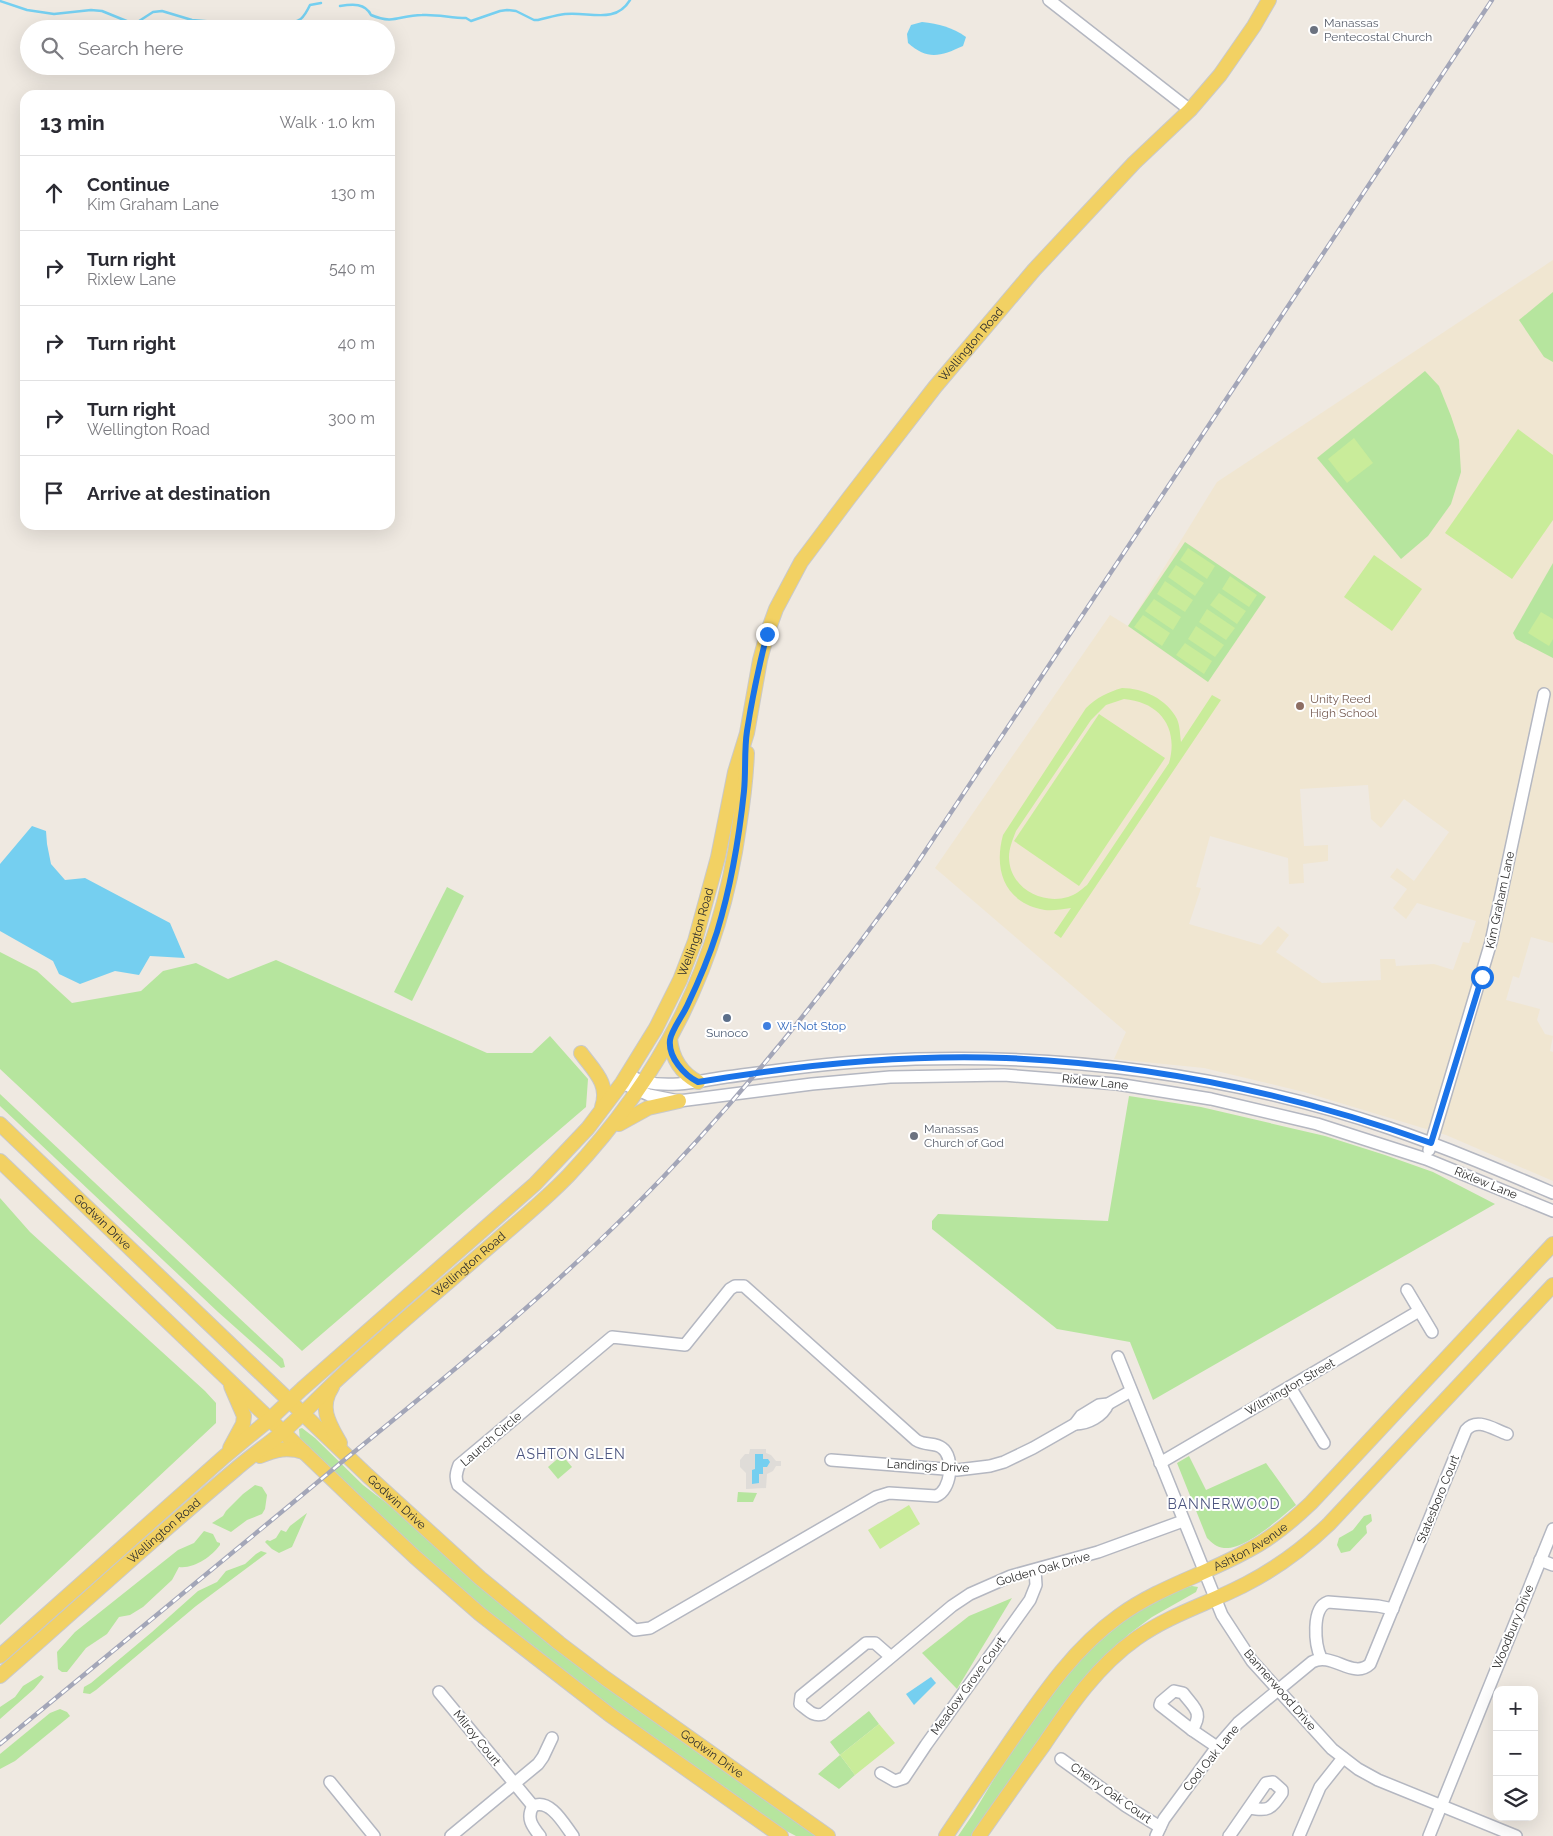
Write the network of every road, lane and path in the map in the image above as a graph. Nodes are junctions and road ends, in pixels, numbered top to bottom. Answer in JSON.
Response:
{"nodes":[{"id":1,"x":1049,"y":0,"type":"edge"},
{"id":2,"x":1269,"y":0,"type":"edge"},
{"id":3,"x":1190,"y":110,"type":"junction"},
{"id":4,"x":1544,"y":694,"type":"dead end"},
{"id":5,"x":747,"y":732,"type":"junction"},
{"id":6,"x":670,"y":1039,"type":"junction"},
{"id":7,"x":581,"y":1054,"type":"dead end"},
{"id":8,"x":625,"y":1078,"type":"junction"},
{"id":9,"x":698,"y":1082,"type":"junction"},
{"id":10,"x":641,"y":1086,"type":"junction"},
{"id":11,"x":679,"y":1100,"type":"junction"},
{"id":12,"x":601,"y":1112,"type":"junction"},
{"id":13,"x":0,"y":1124,"type":"edge"},
{"id":14,"x":601,"y":1139,"type":"junction"},
{"id":15,"x":1431,"y":1143,"type":"junction"},
{"id":16,"x":1426,"y":1159,"type":"junction"},
{"id":17,"x":0,"y":1161,"type":"edge"},
{"id":18,"x":1553,"y":1193,"type":"edge"},
{"id":19,"x":1553,"y":1211,"type":"edge"},
{"id":20,"x":1553,"y":1244,"type":"edge"},
{"id":21,"x":1553,"y":1286,"type":"edge"},
{"id":22,"x":1407,"y":1290,"type":"dead end"},
{"id":23,"x":1419,"y":1311,"type":"junction"},
{"id":24,"x":1432,"y":1332,"type":"dead end"},
{"id":25,"x":1118,"y":1357,"type":"dead end"},
{"id":26,"x":226,"y":1377,"type":"junction"},
{"id":27,"x":339,"y":1378,"type":"junction"},
{"id":28,"x":1290,"y":1387,"type":"junction"},
{"id":29,"x":1131,"y":1391,"type":"junction"},
{"id":30,"x":290,"y":1401,"type":"junction"},
{"id":31,"x":302,"y":1413,"type":"junction"},
{"id":32,"x":270,"y":1419,"type":"junction"},
{"id":33,"x":283,"y":1432,"type":"junction"},
{"id":34,"x":1507,"y":1434,"type":"dead end"},
{"id":35,"x":1324,"y":1443,"type":"dead end"},
{"id":36,"x":305,"y":1452,"type":"junction"},
{"id":37,"x":225,"y":1456,"type":"junction"},
{"id":38,"x":348,"y":1457,"type":"junction"},
{"id":39,"x":831,"y":1460,"type":"dead end"},
{"id":40,"x":1160,"y":1462,"type":"junction"},
{"id":41,"x":237,"y":1468,"type":"junction"},
{"id":42,"x":950,"y":1469,"type":"junction"},
{"id":43,"x":1183,"y":1521,"type":"junction"},
{"id":44,"x":1553,"y":1529,"type":"edge"},
{"id":45,"x":1540,"y":1560,"type":"junction"},
{"id":46,"x":1553,"y":1566,"type":"edge"},
{"id":47,"x":1035,"y":1570,"type":"junction"},
{"id":48,"x":1204,"y":1572,"type":"junction"},
{"id":49,"x":1215,"y":1599,"type":"junction"},
{"id":50,"x":1393,"y":1610,"type":"junction"},
{"id":51,"x":0,"y":1656,"type":"edge"},
{"id":52,"x":891,"y":1657,"type":"junction"},
{"id":53,"x":1320,"y":1658,"type":"junction"},
{"id":54,"x":0,"y":1676,"type":"edge"},
{"id":55,"x":1278,"y":1690,"type":"junction"},
{"id":56,"x":440,"y":1692,"type":"dead end"},
{"id":57,"x":1192,"y":1730,"type":"dead end"},
{"id":58,"x":552,"y":1738,"type":"dead end"},
{"id":59,"x":1216,"y":1748,"type":"junction"},
{"id":60,"x":1343,"y":1758,"type":"junction"},
{"id":61,"x":1061,"y":1759,"type":"dead end"},
{"id":62,"x":881,"y":1773,"type":"dead end"},
{"id":63,"x":330,"y":1782,"type":"dead end"},
{"id":64,"x":514,"y":1784,"type":"junction"},
{"id":65,"x":533,"y":1806,"type":"junction"},
{"id":66,"x":1441,"y":1806,"type":"junction"},
{"id":67,"x":1249,"y":1808,"type":"dead end"},
{"id":68,"x":1158,"y":1831,"type":"edge"},
{"id":69,"x":454,"y":1835,"type":"edge"},
{"id":70,"x":374,"y":1836,"type":"edge"},
{"id":71,"x":540,"y":1836,"type":"edge"},
{"id":72,"x":573,"y":1836,"type":"edge"},
{"id":73,"x":781,"y":1836,"type":"edge"},
{"id":74,"x":828,"y":1836,"type":"edge"},
{"id":75,"x":946,"y":1836,"type":"edge"},
{"id":76,"x":979,"y":1836,"type":"edge"},
{"id":77,"x":1229,"y":1836,"type":"edge"},
{"id":78,"x":1299,"y":1836,"type":"edge"},
{"id":79,"x":1429,"y":1836,"type":"edge"},
{"id":80,"x":1516,"y":1836,"type":"edge"}],
"edges":[{"from":1,"to":3,"type":"street"},
{"from":2,"to":3,"type":"main road","name":"Wellington Road"},
{"from":3,"to":5,"type":"main road","name":"Wellington Road"},
{"from":4,"to":15,"type":"street","name":"Kim Graham Lane"},
{"from":5,"to":6,"type":"main road","name":"Wellington Road"},
{"from":5,"to":8,"type":"main road","name":"Wellington Road"},
{"from":6,"to":9,"type":"main road"},
{"from":6,"to":10,"type":"main road","name":"Wellington Road"},
{"from":7,"to":12,"type":"main road"},
{"from":8,"to":10,"type":"street","name":"Rixlew Lane"},
{"from":8,"to":12,"type":"main road","name":"Wellington Road"},
{"from":9,"to":10,"type":"street","name":"Rixlew Lane"},
{"from":9,"to":15,"type":"street","name":"Rixlew Lane"},
{"from":10,"to":11,"type":"street","name":"Rixlew Lane"},
{"from":10,"to":14,"type":"main road","name":"Wellington Road"},
{"from":11,"to":14,"type":"main road"},
{"from":11,"to":16,"type":"street","name":"Rixlew Lane"},
{"from":12,"to":30,"type":"main road","name":"Wellington Road"},
{"from":13,"to":30,"type":"main road","name":"Godwin Drive"},
{"from":14,"to":27,"type":"main road","name":"Wellington Road"},
{"from":15,"to":16,"type":"street","name":"Kim Graham Lane"},
{"from":15,"to":18,"type":"street","name":"Rixlew Lane"},
{"from":16,"to":19,"type":"street","name":"Rixlew Lane"},
{"from":17,"to":26,"type":"main road"},
{"from":20,"to":48,"type":"main road","name":"Ashton Avenue"},
{"from":21,"to":49,"type":"main road"},
{"from":22,"to":23,"type":"street"},
{"from":23,"to":24,"type":"street"},
{"from":23,"to":28,"type":"street","name":"Wilmington Street"},
{"from":25,"to":29,"type":"street","name":"Bannerwood Drive"},
{"from":26,"to":32,"type":"main road"},
{"from":26,"to":37,"type":"main road"},
{"from":27,"to":31,"type":"main road","name":"Wellington Road"},
{"from":27,"to":38,"type":"main road"},
{"from":28,"to":35,"type":"street"},
{"from":28,"to":40,"type":"street","name":"Wilmington Street"},
{"from":29,"to":40,"type":"street","name":"Bannerwood Drive"},
{"from":29,"to":42,"type":"street","name":"Landings Drive"},
{"from":30,"to":31,"type":"main road","name":"Godwin Drive"},
{"from":30,"to":32,"type":"main road","name":"Wellington Road"},
{"from":31,"to":33,"type":"main road","name":"Wellington Road"},
{"from":31,"to":38,"type":"main road","name":"Godwin Drive"},
{"from":32,"to":33,"type":"main road"},
{"from":32,"to":37,"type":"main road","name":"Wellington Road"},
{"from":33,"to":36,"type":"main road"},
{"from":33,"to":41,"type":"main road","name":"Wellington Road"},
{"from":34,"to":50,"type":"street","name":"Statesboro Court"},
{"from":36,"to":41,"type":"main road"},
{"from":36,"to":73,"type":"main road"},
{"from":37,"to":51,"type":"main road","name":"Wellington Road"},
{"from":38,"to":74,"type":"main road","name":"Godwin Drive"},
{"from":39,"to":42,"type":"street","name":"Landings Drive"},
{"from":40,"to":43,"type":"street","name":"Bannerwood Drive"},
{"from":41,"to":54,"type":"main road","name":"Wellington Road"},
{"from":42,"to":42,"type":"street","name":"Launch Circle"},
{"from":43,"to":47,"type":"street","name":"Golden Oak Drive"},
{"from":43,"to":48,"type":"street","name":"Bannerwood Drive"},
{"from":44,"to":45,"type":"street","name":"Woodbury Drive"},
{"from":45,"to":46,"type":"street"},
{"from":45,"to":66,"type":"street","name":"Woodbury Drive"},
{"from":47,"to":52,"type":"street","name":"Golden Oak Drive"},
{"from":47,"to":62,"type":"street","name":"Meadow Grove Court"},
{"from":48,"to":49,"type":"street","name":"Bannerwood Drive"},
{"from":48,"to":75,"type":"main road","name":"Ashton Avenue"},
{"from":49,"to":55,"type":"street","name":"Bannerwood Drive"},
{"from":49,"to":76,"type":"main road"},
{"from":50,"to":53,"type":"street","name":"Statesboro Court"},
{"from":50,"to":53,"type":"street"},
{"from":52,"to":52,"type":"street","name":"Golden Oak Drive"},
{"from":53,"to":55,"type":"street"},
{"from":55,"to":59,"type":"street","name":"Cool Oak Lane"},
{"from":55,"to":60,"type":"street","name":"Bannerwood Drive"},
{"from":56,"to":64,"type":"street","name":"Milroy Court"},
{"from":57,"to":59,"type":"street"},
{"from":58,"to":64,"type":"street"},
{"from":59,"to":68,"type":"street","name":"Cool Oak Lane"},
{"from":60,"to":66,"type":"street","name":"Bannerwood Drive"},
{"from":60,"to":78,"type":"street"},
{"from":61,"to":68,"type":"street","name":"Cherry Oak Court"},
{"from":63,"to":70,"type":"street"},
{"from":64,"to":65,"type":"street","name":"Milroy Court"},
{"from":64,"to":69,"type":"street"},
{"from":65,"to":71,"type":"street"},
{"from":65,"to":72,"type":"street"},
{"from":66,"to":79,"type":"street","name":"Woodbury Drive"},
{"from":66,"to":80,"type":"street","name":"Bannerwood Drive"},
{"from":67,"to":77,"type":"street"}]}
